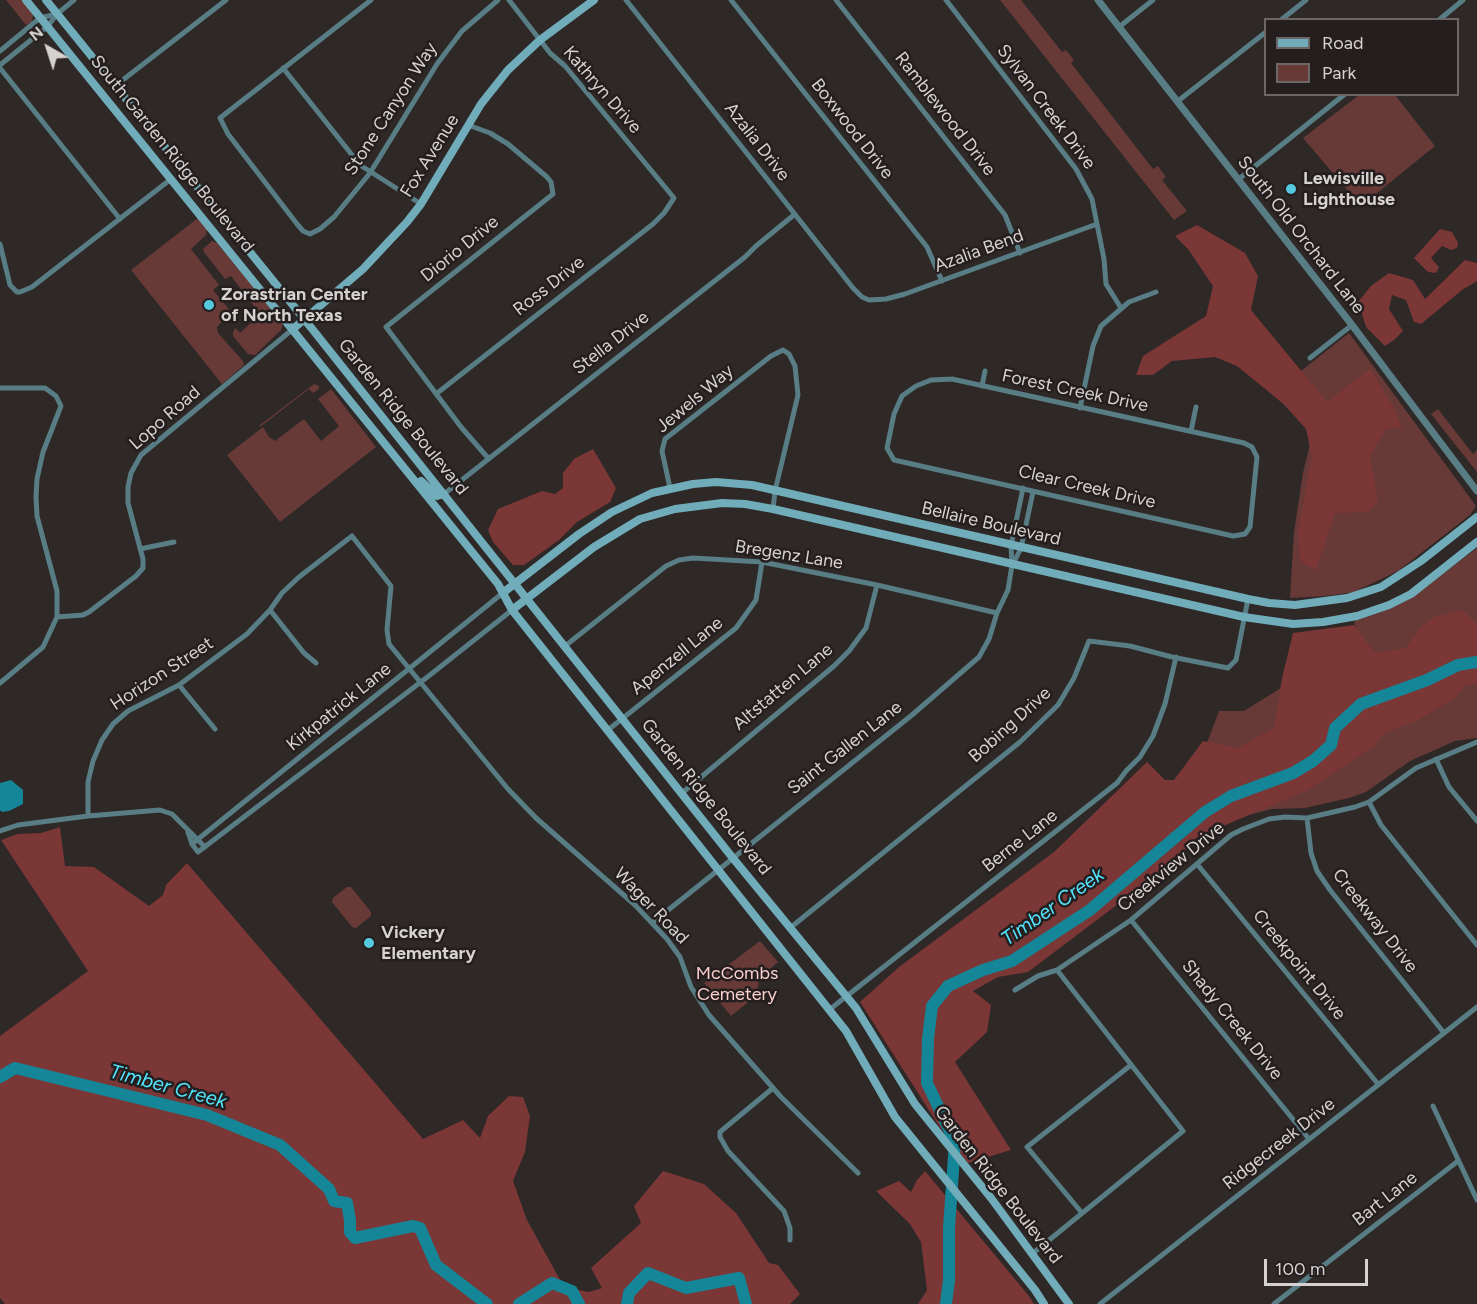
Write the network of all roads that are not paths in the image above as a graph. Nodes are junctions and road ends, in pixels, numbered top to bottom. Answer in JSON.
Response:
{"nodes":[{"id":1,"x":26,"y":0,"type":"edge"},
{"id":2,"x":46,"y":0,"type":"edge"},
{"id":3,"x":74,"y":0,"type":"edge"},
{"id":4,"x":226,"y":0,"type":"edge"},
{"id":5,"x":371,"y":0,"type":"edge"},
{"id":6,"x":498,"y":0,"type":"edge"},
{"id":7,"x":509,"y":0,"type":"edge"},
{"id":8,"x":594,"y":0,"type":"edge"},
{"id":9,"x":626,"y":0,"type":"edge"},
{"id":10,"x":731,"y":0,"type":"edge"},
{"id":11,"x":836,"y":0,"type":"edge"},
{"id":12,"x":946,"y":0,"type":"edge"},
{"id":13,"x":1098,"y":0,"type":"edge"},
{"id":14,"x":1153,"y":0,"type":"edge"},
{"id":15,"x":1306,"y":0,"type":"edge"},
{"id":16,"x":1463,"y":0,"type":"edge"},
{"id":17,"x":57,"y":14,"type":"junction"},
{"id":18,"x":40,"y":18,"type":"junction"},
{"id":19,"x":1284,"y":18,"type":"edge"},
{"id":20,"x":1441,"y":18,"type":"edge"},
{"id":21,"x":47,"y":27,"type":"junction"},
{"id":22,"x":1119,"y":27,"type":"junction"},
{"id":23,"x":1264,"y":34,"type":"edge"},
{"id":24,"x":540,"y":40,"type":"junction"},
{"id":25,"x":0,"y":51,"type":"edge"},
{"id":26,"x":0,"y":67,"type":"edge"},
{"id":27,"x":283,"y":68,"type":"junction"},
{"id":28,"x":115,"y":86,"type":"junction"},
{"id":29,"x":1343,"y":96,"type":"edge"},
{"id":30,"x":1178,"y":101,"type":"junction"},
{"id":31,"x":468,"y":125,"type":"junction"},
{"id":32,"x":370,"y":173,"type":"junction"},
{"id":33,"x":171,"y":179,"type":"junction"},
{"id":34,"x":1239,"y":179,"type":"junction"},
{"id":35,"x":674,"y":198,"type":"joint"},
{"id":36,"x":421,"y":204,"type":"junction"},
{"id":37,"x":795,"y":214,"type":"junction"},
{"id":38,"x":120,"y":219,"type":"junction"},
{"id":39,"x":1097,"y":224,"type":"junction"},
{"id":40,"x":0,"y":244,"type":"edge"},
{"id":41,"x":1020,"y":253,"type":"junction"},
{"id":42,"x":942,"y":281,"type":"junction"},
{"id":43,"x":1156,"y":291,"type":"dead end"},
{"id":44,"x":869,"y":300,"type":"joint"},
{"id":45,"x":1121,"y":308,"type":"junction"},
{"id":46,"x":304,"y":320,"type":"junction"},
{"id":47,"x":1352,"y":325,"type":"junction"},
{"id":48,"x":293,"y":329,"type":"junction"},
{"id":49,"x":1310,"y":358,"type":"dead end"},
{"id":50,"x":985,"y":371,"type":"dead end"},
{"id":51,"x":982,"y":386,"type":"junction"},
{"id":52,"x":0,"y":388,"type":"edge"},
{"id":53,"x":436,"y":394,"type":"junction"},
{"id":54,"x":1196,"y":407,"type":"dead end"},
{"id":55,"x":1080,"y":408,"type":"junction"},
{"id":56,"x":1191,"y":431,"type":"junction"},
{"id":57,"x":887,"y":448,"type":"joint"},
{"id":58,"x":488,"y":458,"type":"junction"},
{"id":59,"x":396,"y":459,"type":"junction"},
{"id":60,"x":670,"y":488,"type":"junction"},
{"id":61,"x":1023,"y":488,"type":"junction"},
{"id":62,"x":775,"y":491,"type":"junction"},
{"id":63,"x":1477,"y":491,"type":"edge"},
{"id":64,"x":1033,"y":492,"type":"junction"},
{"id":65,"x":1254,"y":493,"type":"joint"},
{"id":66,"x":444,"y":494,"type":"junction"},
{"id":67,"x":773,"y":509,"type":"junction"},
{"id":68,"x":1477,"y":517,"type":"edge"},
{"id":69,"x":352,"y":536,"type":"joint"},
{"id":70,"x":174,"y":542,"type":"dead end"},
{"id":71,"x":1477,"y":543,"type":"edge"},
{"id":72,"x":1011,"y":546,"type":"junction"},
{"id":73,"x":1021,"y":548,"type":"junction"},
{"id":74,"x":140,"y":549,"type":"junction"},
{"id":75,"x":762,"y":562,"type":"junction"},
{"id":76,"x":1012,"y":565,"type":"junction"},
{"id":77,"x":515,"y":583,"type":"junction"},
{"id":78,"x":877,"y":585,"type":"junction"},
{"id":79,"x":504,"y":592,"type":"junction"},
{"id":80,"x":528,"y":598,"type":"junction"},
{"id":81,"x":1248,"y":599,"type":"junction"},
{"id":82,"x":270,"y":610,"type":"junction"},
{"id":83,"x":512,"y":610,"type":"junction"},
{"id":84,"x":997,"y":613,"type":"junction"},
{"id":85,"x":57,"y":617,"type":"junction"},
{"id":86,"x":1244,"y":617,"type":"junction"},
{"id":87,"x":566,"y":646,"type":"junction"},
{"id":88,"x":1176,"y":657,"type":"junction"},
{"id":89,"x":316,"y":663,"type":"dead end"},
{"id":90,"x":410,"y":669,"type":"junction"},
{"id":91,"x":420,"y":682,"type":"junction"},
{"id":92,"x":0,"y":683,"type":"edge"},
{"id":93,"x":179,"y":685,"type":"junction"},
{"id":94,"x":623,"y":718,"type":"junction"},
{"id":95,"x":215,"y":729,"type":"dead end"},
{"id":96,"x":608,"y":730,"type":"junction"},
{"id":97,"x":1477,"y":742,"type":"edge"},
{"id":98,"x":1436,"y":759,"type":"junction"},
{"id":99,"x":682,"y":793,"type":"junction"},
{"id":100,"x":1369,"y":802,"type":"junction"},
{"id":101,"x":88,"y":816,"type":"junction"},
{"id":102,"x":1307,"y":818,"type":"junction"},
{"id":103,"x":1477,"y":820,"type":"edge"},
{"id":104,"x":0,"y":831,"type":"edge"},
{"id":105,"x":188,"y":832,"type":"junction"},
{"id":106,"x":198,"y":838,"type":"junction"},
{"id":107,"x":192,"y":844,"type":"junction"},
{"id":108,"x":205,"y":847,"type":"junction"},
{"id":109,"x":732,"y":857,"type":"junction"},
{"id":110,"x":1197,"y":864,"type":"junction"},
{"id":111,"x":718,"y":868,"type":"junction"},
{"id":112,"x":1131,"y":920,"type":"junction"},
{"id":113,"x":652,"y":923,"type":"junction"},
{"id":114,"x":790,"y":928,"type":"junction"},
{"id":115,"x":1477,"y":945,"type":"edge"},
{"id":116,"x":1058,"y":970,"type":"junction"},
{"id":117,"x":1015,"y":990,"type":"dead end"},
{"id":118,"x":847,"y":997,"type":"junction"},
{"id":119,"x":1477,"y":1007,"type":"edge"},
{"id":120,"x":829,"y":1010,"type":"junction"},
{"id":121,"x":1444,"y":1033,"type":"junction"},
{"id":122,"x":1131,"y":1065,"type":"junction"},
{"id":123,"x":1378,"y":1084,"type":"junction"},
{"id":124,"x":773,"y":1088,"type":"junction"},
{"id":125,"x":1434,"y":1106,"type":"dead end"},
{"id":126,"x":1309,"y":1139,"type":"junction"},
{"id":127,"x":1458,"y":1161,"type":"junction"},
{"id":128,"x":858,"y":1173,"type":"dead end"},
{"id":129,"x":1477,"y":1200,"type":"edge"},
{"id":130,"x":1082,"y":1213,"type":"junction"},
{"id":131,"x":790,"y":1240,"type":"dead end"},
{"id":132,"x":1032,"y":1254,"type":"junction"},
{"id":133,"x":1044,"y":1304,"type":"edge"},
{"id":134,"x":1069,"y":1304,"type":"edge"},
{"id":135,"x":1100,"y":1304,"type":"edge"},
{"id":136,"x":1274,"y":1304,"type":"edge"}],
"edges":[{"from":1,"to":18,"type":"main road","name":"South Garden Ridge Boulevard"},
{"from":2,"to":17,"type":"main road","name":"South Garden Ridge Boulevard"},
{"from":3,"to":17,"type":"street"},
{"from":4,"to":28,"type":"street"},
{"from":5,"to":27,"type":"street"},
{"from":6,"to":32,"type":"street","name":"Stone Canyon Way"},
{"from":7,"to":24,"type":"street","name":"Kathryn Drive"},
{"from":8,"to":24,"type":"main road","name":"Fox Avenue"},
{"from":9,"to":37,"type":"street","name":"Azalia Drive"},
{"from":10,"to":42,"type":"street","name":"Boxwood Drive"},
{"from":11,"to":41,"type":"street","name":"Ramblewood Drive"},
{"from":12,"to":39,"type":"street","name":"Sylvan Creek Drive"},
{"from":13,"to":22,"type":"street","name":"South Old Orchard Lane"},
{"from":14,"to":22,"type":"street"},
{"from":15,"to":19,"type":"street"},
{"from":16,"to":20,"type":"street"},
{"from":17,"to":18,"type":"street"},
{"from":17,"to":21,"type":"street"},
{"from":17,"to":28,"type":"main road","name":"South Garden Ridge Boulevard"},
{"from":18,"to":21,"type":"main road","name":"South Garden Ridge Boulevard"},
{"from":18,"to":25,"type":"street"},
{"from":21,"to":26,"type":"street"},
{"from":21,"to":33,"type":"main road","name":"South Garden Ridge Boulevard"},
{"from":22,"to":30,"type":"street","name":"South Old Orchard Lane"},
{"from":23,"to":30,"type":"street"},
{"from":24,"to":31,"type":"main road","name":"Fox Avenue"},
{"from":24,"to":35,"type":"street","name":"Kathryn Drive"},
{"from":26,"to":38,"type":"street"},
{"from":27,"to":32,"type":"street"},
{"from":27,"to":32,"type":"street","name":"Stone Canyon Way"},
{"from":28,"to":46,"type":"main road","name":"South Garden Ridge Boulevard"},
{"from":29,"to":34,"type":"street"},
{"from":30,"to":34,"type":"street","name":"South Old Orchard Lane"},
{"from":31,"to":36,"type":"main road","name":"Fox Avenue"},
{"from":31,"to":53,"type":"street","name":"Diorio Drive"},
{"from":32,"to":36,"type":"street"},
{"from":33,"to":38,"type":"street"},
{"from":33,"to":48,"type":"main road","name":"South Garden Ridge Boulevard"},
{"from":34,"to":47,"type":"street","name":"South Old Orchard Lane"},
{"from":35,"to":53,"type":"street","name":"Ross Drive"},
{"from":36,"to":46,"type":"main road","name":"Fox Avenue"},
{"from":37,"to":44,"type":"street","name":"Azalia Drive"},
{"from":37,"to":58,"type":"street","name":"Stella Drive"},
{"from":38,"to":40,"type":"street"},
{"from":39,"to":41,"type":"street","name":"Azalia Bend"},
{"from":39,"to":45,"type":"street","name":"Sylvan Creek Drive"},
{"from":41,"to":42,"type":"street","name":"Azalia Bend"},
{"from":42,"to":44,"type":"street","name":"Azalia Bend"},
{"from":43,"to":45,"type":"street"},
{"from":45,"to":55,"type":"street"},
{"from":46,"to":48,"type":"main road","name":"Fox Avenue"},
{"from":46,"to":66,"type":"main road","name":"Garden Ridge Boulevard"},
{"from":47,"to":49,"type":"street"},
{"from":47,"to":63,"type":"street","name":"South Old Orchard Lane"},
{"from":48,"to":59,"type":"main road","name":"Garden Ridge Boulevard"},
{"from":48,"to":74,"type":"street","name":"Lopo Road"},
{"from":50,"to":51,"type":"street"},
{"from":51,"to":55,"type":"street","name":"Forest Creek Drive"},
{"from":51,"to":57,"type":"street","name":"Forest Creek Drive"},
{"from":52,"to":85,"type":"street"},
{"from":53,"to":58,"type":"street"},
{"from":54,"to":56,"type":"street"},
{"from":55,"to":56,"type":"street","name":"Forest Creek Drive"},
{"from":56,"to":65,"type":"street","name":"Forest Creek Drive"},
{"from":57,"to":61,"type":"street","name":"Clear Creek Drive"},
{"from":58,"to":66,"type":"street","name":"Stella Drive"},
{"from":59,"to":66,"type":"main road"},
{"from":59,"to":79,"type":"main road","name":"Garden Ridge Boulevard"},
{"from":60,"to":62,"type":"main road","name":"Bellaire Boulevard"},
{"from":60,"to":62,"type":"street","name":"Jewels Way"},
{"from":60,"to":77,"type":"main road","name":"Bellaire Boulevard"},
{"from":61,"to":64,"type":"street","name":"Clear Creek Drive"},
{"from":61,"to":72,"type":"street"},
{"from":62,"to":67,"type":"street"},
{"from":62,"to":72,"type":"main road","name":"Bellaire Boulevard"},
{"from":64,"to":65,"type":"street","name":"Clear Creek Drive"},
{"from":64,"to":73,"type":"street"},
{"from":66,"to":77,"type":"main road","name":"Garden Ridge Boulevard"},
{"from":67,"to":76,"type":"main road","name":"Bellaire Boulevard"},
{"from":67,"to":80,"type":"main road","name":"Bellaire Boulevard"},
{"from":68,"to":81,"type":"main road","name":"Bellaire Boulevard"},
{"from":69,"to":82,"type":"street","name":"Horizon Street"},
{"from":69,"to":90,"type":"street","name":"Wager Road"},
{"from":70,"to":74,"type":"street"},
{"from":71,"to":86,"type":"main road","name":"Bellaire Boulevard"},
{"from":72,"to":73,"type":"main road","name":"Bellaire Boulevard"},
{"from":72,"to":76,"type":"street"},
{"from":73,"to":76,"type":"street"},
{"from":73,"to":81,"type":"main road","name":"Bellaire Boulevard"},
{"from":74,"to":85,"type":"street","name":"Lopo Road"},
{"from":75,"to":78,"type":"street","name":"Bregenz Lane"},
{"from":75,"to":87,"type":"street","name":"Bregenz Lane"},
{"from":75,"to":94,"type":"street","name":"Apenzell Lane"},
{"from":76,"to":84,"type":"street","name":"Saint Gallen Lane"},
{"from":76,"to":86,"type":"main road","name":"Bellaire Boulevard"},
{"from":77,"to":79,"type":"main road","name":"Bellaire Boulevard"},
{"from":77,"to":80,"type":"main road","name":"Garden Ridge Boulevard"},
{"from":78,"to":84,"type":"street","name":"Bregenz Lane"},
{"from":78,"to":99,"type":"street","name":"Altstatten Lane"},
{"from":79,"to":83,"type":"main road","name":"Garden Ridge Boulevard"},
{"from":79,"to":90,"type":"street","name":"Kirkpatrick Lane"},
{"from":80,"to":83,"type":"main road","name":"Bellaire Boulevard"},
{"from":80,"to":87,"type":"main road","name":"Garden Ridge Boulevard"},
{"from":81,"to":86,"type":"street","name":"Bobing Drive"},
{"from":82,"to":89,"type":"street"},
{"from":82,"to":93,"type":"street","name":"Horizon Street"},
{"from":83,"to":91,"type":"street","name":"Kirkpatrick Lane"},
{"from":83,"to":96,"type":"main road","name":"Garden Ridge Boulevard"},
{"from":84,"to":109,"type":"street","name":"Saint Gallen Lane"},
{"from":85,"to":92,"type":"street"},
{"from":86,"to":88,"type":"street","name":"Bobing Drive"},
{"from":87,"to":94,"type":"main road","name":"Garden Ridge Boulevard"},
{"from":88,"to":114,"type":"street","name":"Bobing Drive"},
{"from":88,"to":118,"type":"street","name":"Berne Lane"},
{"from":90,"to":91,"type":"street","name":"Wager Road"},
{"from":90,"to":106,"type":"street","name":"Kirkpatrick Lane"},
{"from":91,"to":108,"type":"street","name":"Kirkpatrick Lane"},
{"from":91,"to":113,"type":"street","name":"Wager Road"},
{"from":93,"to":95,"type":"street"},
{"from":93,"to":101,"type":"street","name":"Horizon Street"},
{"from":94,"to":96,"type":"street","name":"Apenzell Lane"},
{"from":94,"to":99,"type":"main road","name":"Garden Ridge Boulevard"},
{"from":96,"to":111,"type":"main road","name":"Garden Ridge Boulevard"},
{"from":97,"to":98,"type":"street","name":"Creekview Drive"},
{"from":98,"to":100,"type":"street","name":"Creekview Drive"},
{"from":98,"to":103,"type":"street"},
{"from":99,"to":109,"type":"main road","name":"Garden Ridge Boulevard"},
{"from":100,"to":102,"type":"street","name":"Creekview Drive"},
{"from":100,"to":115,"type":"street"},
{"from":101,"to":104,"type":"street"},
{"from":101,"to":105,"type":"street"},
{"from":102,"to":110,"type":"street","name":"Creekview Drive"},
{"from":102,"to":121,"type":"street","name":"Creekway Drive"},
{"from":105,"to":106,"type":"street"},
{"from":105,"to":107,"type":"street"},
{"from":106,"to":107,"type":"street","name":"Kirkpatrick Lane"},
{"from":106,"to":108,"type":"street"},
{"from":107,"to":108,"type":"street","name":"Kirkpatrick Lane"},
{"from":109,"to":111,"type":"street","name":"Saint Gallen Lane"},
{"from":109,"to":114,"type":"main road","name":"Garden Ridge Boulevard"},
{"from":110,"to":112,"type":"street","name":"Creekview Drive"},
{"from":110,"to":123,"type":"street","name":"Creekpoint Drive"},
{"from":111,"to":113,"type":"street","name":"Saint Gallen Lane"},
{"from":111,"to":120,"type":"main road","name":"Garden Ridge Boulevard"},
{"from":112,"to":116,"type":"street","name":"Creekview Drive"},
{"from":112,"to":126,"type":"street","name":"Shady Creek Drive"},
{"from":113,"to":124,"type":"street","name":"Wager Road"},
{"from":114,"to":118,"type":"main road","name":"Garden Ridge Boulevard"},
{"from":116,"to":117,"type":"street","name":"Creekview Drive"},
{"from":116,"to":122,"type":"street"},
{"from":118,"to":120,"type":"street","name":"Berne Lane"},
{"from":118,"to":132,"type":"main road","name":"Garden Ridge Boulevard"},
{"from":119,"to":121,"type":"street","name":"Ridgecreek Drive"},
{"from":120,"to":133,"type":"main road","name":"Garden Ridge Boulevard"},
{"from":121,"to":123,"type":"street","name":"Ridgecreek Drive"},
{"from":122,"to":130,"type":"street"},
{"from":122,"to":130,"type":"street"},
{"from":123,"to":126,"type":"street","name":"Ridgecreek Drive"},
{"from":124,"to":128,"type":"street","name":"Wager Road"},
{"from":124,"to":131,"type":"street"},
{"from":125,"to":127,"type":"street"},
{"from":126,"to":135,"type":"street","name":"Ridgecreek Drive"},
{"from":127,"to":129,"type":"street"},
{"from":127,"to":136,"type":"street","name":"Bart Lane"},
{"from":130,"to":132,"type":"street"},
{"from":132,"to":134,"type":"main road","name":"Garden Ridge Boulevard"}]}
